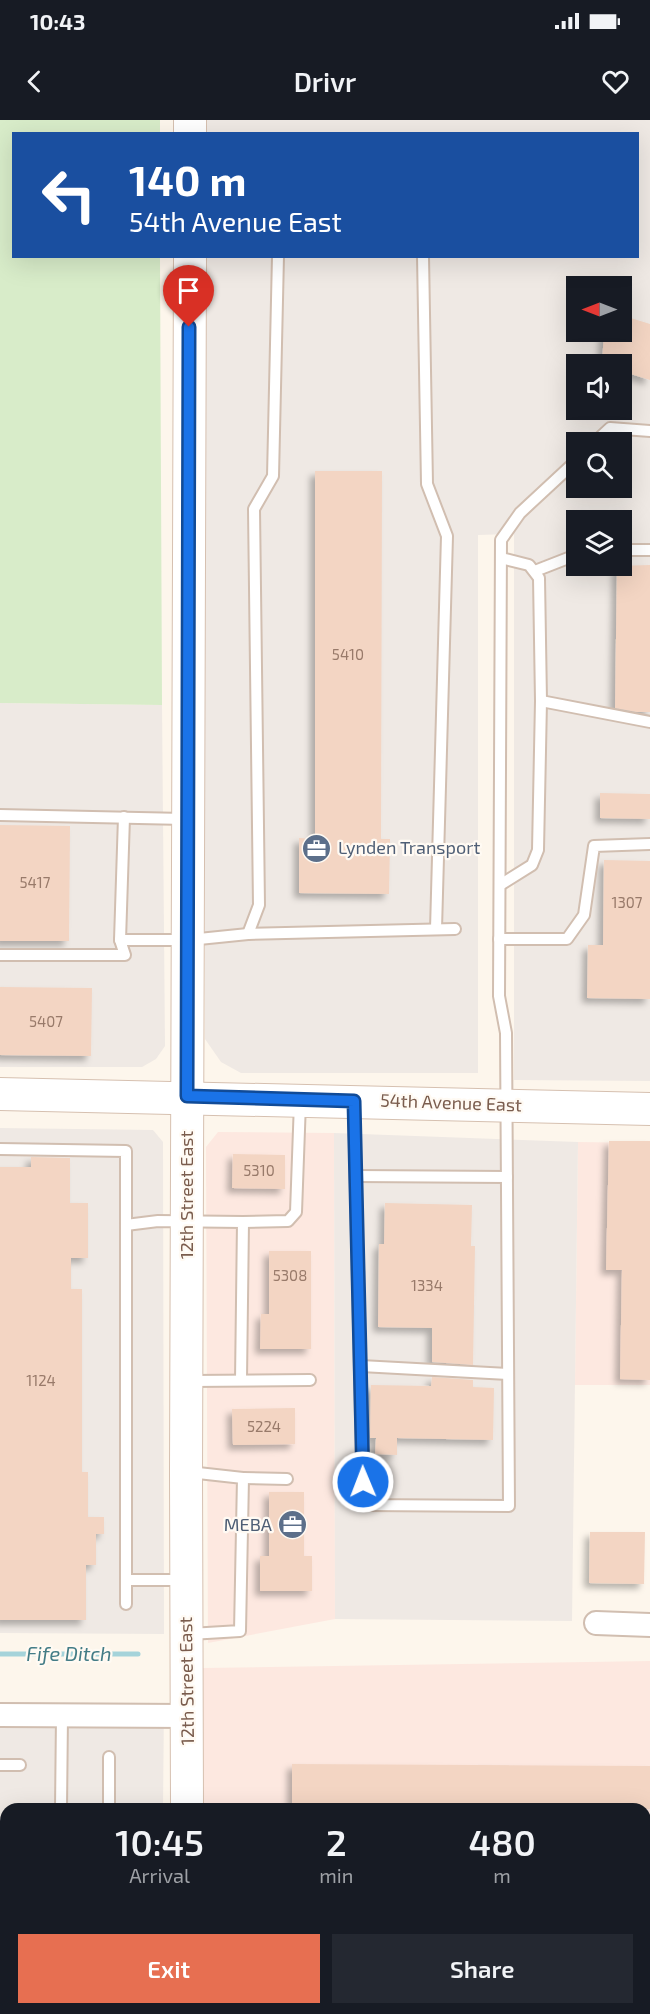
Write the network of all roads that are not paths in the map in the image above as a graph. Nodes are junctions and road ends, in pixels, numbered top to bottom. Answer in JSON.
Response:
{"nodes":[{"id":1,"x":189,"y":258,"type":"edge"},
{"id":2,"x":278,"y":258,"type":"edge"},
{"id":3,"x":423,"y":258,"type":"edge"},
{"id":4,"x":650,"y":431,"type":"edge"},
{"id":5,"x":606,"y":432,"type":"edge"},
{"id":6,"x":566,"y":470,"type":"edge"},
{"id":7,"x":632,"y":550,"type":"edge"},
{"id":8,"x":650,"y":550,"type":"edge"},
{"id":9,"x":501,"y":558,"type":"junction"},
{"id":10,"x":566,"y":559,"type":"edge"},
{"id":11,"x":535,"y":571,"type":"junction"},
{"id":12,"x":541,"y":701,"type":"junction"},
{"id":13,"x":650,"y":722,"type":"edge"},
{"id":14,"x":0,"y":815,"type":"edge"},
{"id":15,"x":124,"y":817,"type":"junction"},
{"id":16,"x":188,"y":819,"type":"junction"},
{"id":17,"x":650,"y":844,"type":"edge"},
{"id":18,"x":500,"y":885,"type":"junction"},
{"id":19,"x":454,"y":928,"type":"dead end"},
{"id":20,"x":436,"y":929,"type":"junction"},
{"id":21,"x":248,"y":934,"type":"junction"},
{"id":22,"x":499,"y":939,"type":"junction"},
{"id":23,"x":120,"y":940,"type":"junction"},
{"id":24,"x":189,"y":940,"type":"junction"},
{"id":25,"x":0,"y":955,"type":"edge"},
{"id":26,"x":0,"y":1094,"type":"edge"},
{"id":27,"x":187,"y":1096,"type":"junction"},
{"id":28,"x":300,"y":1099,"type":"junction"},
{"id":29,"x":354,"y":1101,"type":"junction"},
{"id":30,"x":507,"y":1105,"type":"junction"},
{"id":31,"x":650,"y":1109,"type":"edge"},
{"id":32,"x":0,"y":1149,"type":"edge"},
{"id":33,"x":356,"y":1176,"type":"junction"},
{"id":34,"x":507,"y":1178,"type":"junction"},
{"id":35,"x":186,"y":1222,"type":"junction"},
{"id":36,"x":243,"y":1222,"type":"junction"},
{"id":37,"x":126,"y":1225,"type":"junction"},
{"id":38,"x":361,"y":1366,"type":"junction"},
{"id":39,"x":508,"y":1374,"type":"junction"},
{"id":40,"x":240,"y":1380,"type":"junction"},
{"id":41,"x":310,"y":1380,"type":"dead end"},
{"id":42,"x":186,"y":1381,"type":"junction"},
{"id":43,"x":186,"y":1472,"type":"junction"},
{"id":44,"x":243,"y":1478,"type":"junction"},
{"id":45,"x":287,"y":1479,"type":"dead end"},
{"id":46,"x":126,"y":1580,"type":"junction"},
{"id":47,"x":186,"y":1580,"type":"junction"},
{"id":48,"x":126,"y":1604,"type":"dead end"},
{"id":49,"x":596,"y":1623,"type":"dead end"},
{"id":50,"x":650,"y":1624,"type":"edge"},
{"id":51,"x":187,"y":1635,"type":"junction"},
{"id":52,"x":0,"y":1714,"type":"edge"},
{"id":53,"x":62,"y":1716,"type":"junction"},
{"id":54,"x":188,"y":1716,"type":"junction"},
{"id":55,"x":109,"y":1757,"type":"dead end"},
{"id":56,"x":0,"y":1765,"type":"edge"},
{"id":57,"x":20,"y":1765,"type":"dead end"},
{"id":58,"x":61,"y":1803,"type":"edge"},
{"id":59,"x":109,"y":1803,"type":"edge"},
{"id":60,"x":188,"y":1803,"type":"edge"}],
"edges":[{"from":1,"to":16,"type":"street","name":"12th Street East"},
{"from":2,"to":21,"type":"lane"},
{"from":3,"to":20,"type":"lane"},
{"from":4,"to":5,"type":"lane"},
{"from":6,"to":9,"type":"lane"},
{"from":7,"to":8,"type":"lane"},
{"from":9,"to":11,"type":"lane"},
{"from":9,"to":18,"type":"lane"},
{"from":10,"to":11,"type":"lane"},
{"from":11,"to":12,"type":"lane"},
{"from":12,"to":13,"type":"lane"},
{"from":12,"to":18,"type":"lane"},
{"from":14,"to":15,"type":"lane"},
{"from":15,"to":16,"type":"lane"},
{"from":15,"to":23,"type":"lane"},
{"from":16,"to":24,"type":"street","name":"12th Street East"},
{"from":17,"to":22,"type":"lane"},
{"from":18,"to":22,"type":"lane"},
{"from":19,"to":20,"type":"lane"},
{"from":20,"to":21,"type":"lane"},
{"from":21,"to":24,"type":"lane"},
{"from":22,"to":30,"type":"lane"},
{"from":23,"to":24,"type":"lane"},
{"from":23,"to":25,"type":"lane"},
{"from":24,"to":27,"type":"street","name":"12th Street East"},
{"from":26,"to":27,"type":"street","name":"54th Avenue East"},
{"from":27,"to":28,"type":"street","name":"54th Avenue East"},
{"from":27,"to":35,"type":"street","name":"12th Street East"},
{"from":28,"to":29,"type":"street","name":"54th Avenue East"},
{"from":28,"to":36,"type":"lane"},
{"from":29,"to":30,"type":"street","name":"54th Avenue East"},
{"from":29,"to":33,"type":"lane"},
{"from":30,"to":31,"type":"street","name":"54th Avenue East"},
{"from":30,"to":34,"type":"lane"},
{"from":32,"to":37,"type":"lane"},
{"from":33,"to":34,"type":"lane"},
{"from":33,"to":38,"type":"lane"},
{"from":34,"to":39,"type":"lane"},
{"from":35,"to":36,"type":"lane"},
{"from":35,"to":37,"type":"lane"},
{"from":35,"to":42,"type":"street","name":"12th Street East"},
{"from":36,"to":40,"type":"lane"},
{"from":37,"to":46,"type":"lane"},
{"from":38,"to":39,"type":"lane"},
{"from":38,"to":39,"type":"lane"},
{"from":40,"to":41,"type":"lane"},
{"from":40,"to":42,"type":"lane"},
{"from":42,"to":43,"type":"street","name":"12th Street East"},
{"from":43,"to":44,"type":"lane"},
{"from":43,"to":47,"type":"street","name":"12th Street East"},
{"from":44,"to":45,"type":"lane"},
{"from":44,"to":51,"type":"lane"},
{"from":46,"to":47,"type":"lane"},
{"from":46,"to":48,"type":"lane"},
{"from":47,"to":51,"type":"street","name":"12th Street East"},
{"from":49,"to":50,"type":"street"},
{"from":51,"to":54,"type":"street","name":"12th Street East"},
{"from":52,"to":53,"type":"street"},
{"from":53,"to":54,"type":"street"},
{"from":53,"to":58,"type":"lane"},
{"from":54,"to":60,"type":"street","name":"12th Street East"},
{"from":55,"to":59,"type":"lane"},
{"from":56,"to":57,"type":"lane"}]}
